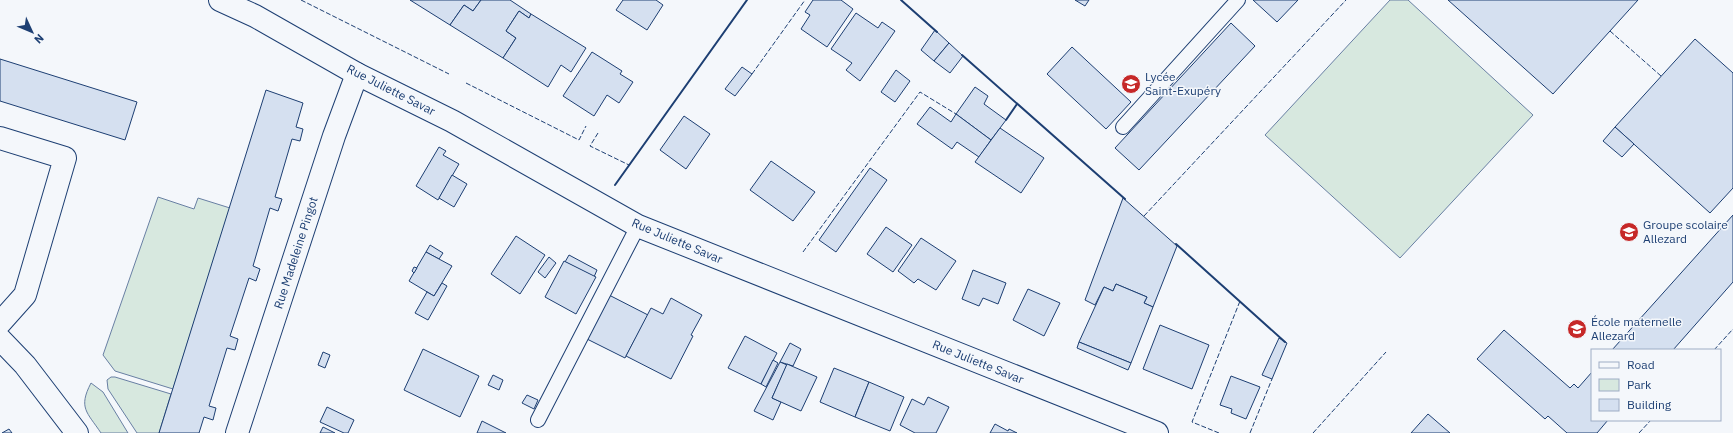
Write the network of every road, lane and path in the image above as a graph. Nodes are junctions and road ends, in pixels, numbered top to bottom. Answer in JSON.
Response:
{"nodes":[{"id":1,"x":220,"y":0,"type":"edge"},
{"id":2,"x":1238,"y":0,"type":"edge"},
{"id":3,"x":357,"y":74,"type":"junction"},
{"id":4,"x":1123,"y":127,"type":"dead end"},
{"id":5,"x":0,"y":138,"type":"edge"},
{"id":6,"x":638,"y":226,"type":"junction"},
{"id":7,"x":0,"y":323,"type":"edge"},
{"id":8,"x":10,"y":356,"type":"edge"},
{"id":9,"x":538,"y":420,"type":"dead end"},
{"id":10,"x":1154,"y":432,"type":"edge"},
{"id":11,"x":77,"y":433,"type":"edge"},
{"id":12,"x":237,"y":433,"type":"edge"}],
"edges":[{"from":1,"to":3,"type":"street","name":"Rue Juliette Savar"},
{"from":2,"to":4,"type":"lane"},
{"from":3,"to":6,"type":"street","name":"Rue Juliette Savar"},
{"from":3,"to":12,"type":"street","name":"Rue Madeleine Pingot"},
{"from":5,"to":7,"type":"street"},
{"from":6,"to":9,"type":"lane"},
{"from":6,"to":10,"type":"street","name":"Rue Juliette Savar"},
{"from":8,"to":11,"type":"street"}]}
